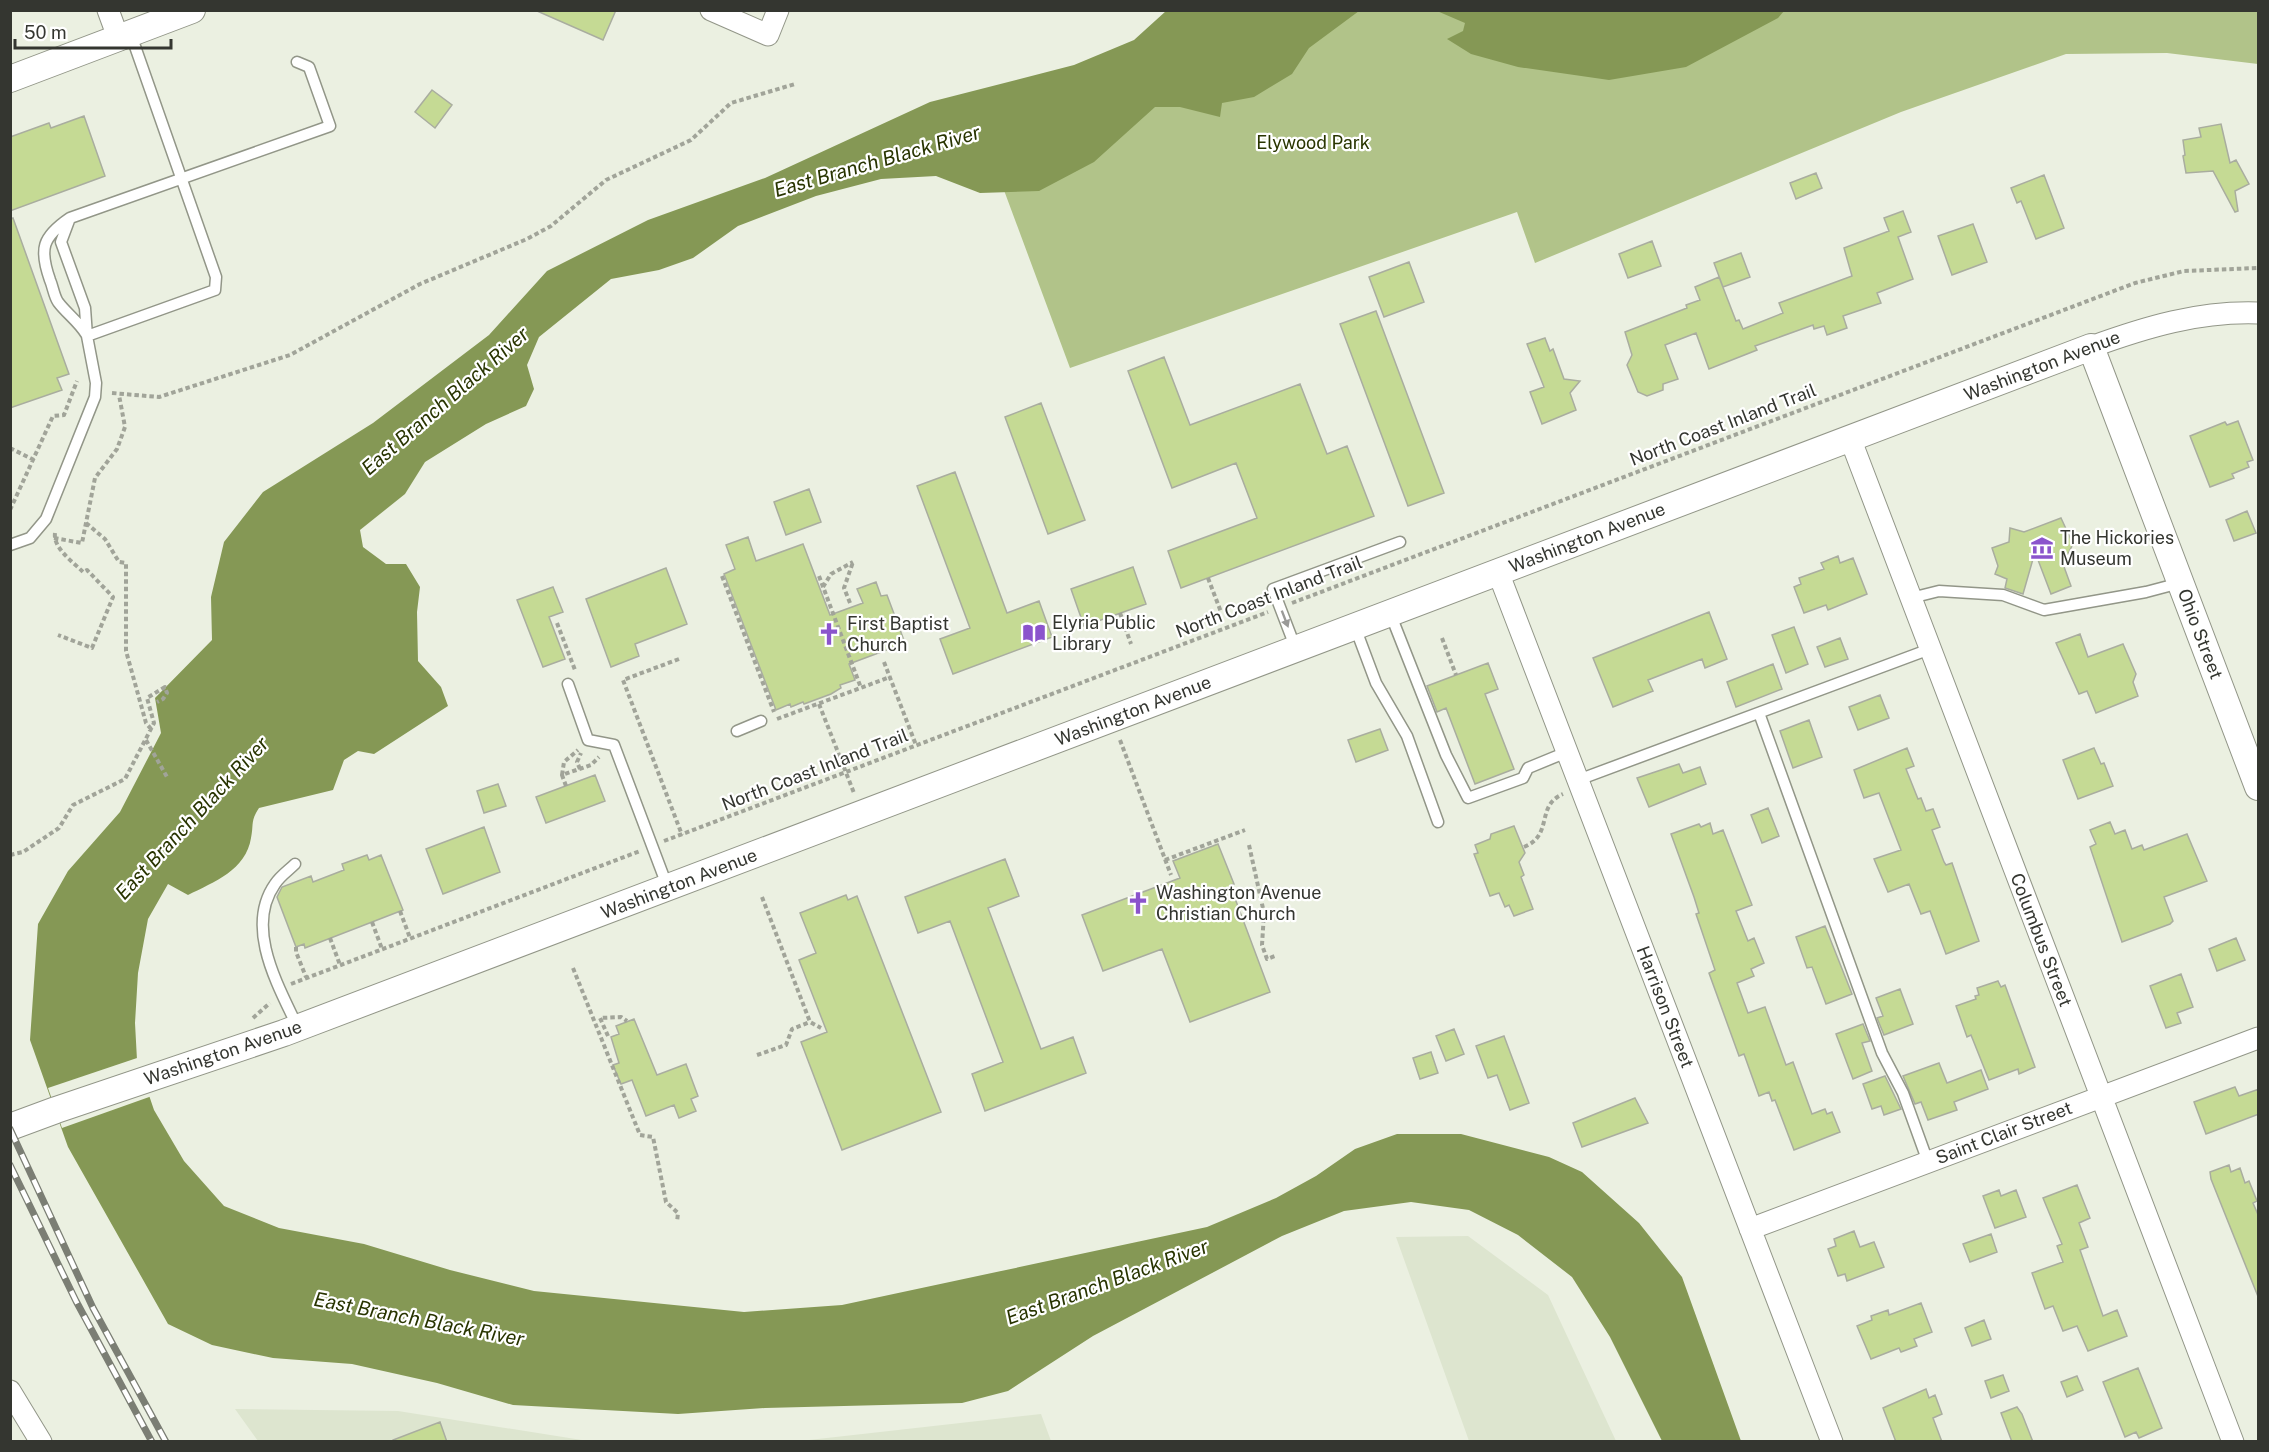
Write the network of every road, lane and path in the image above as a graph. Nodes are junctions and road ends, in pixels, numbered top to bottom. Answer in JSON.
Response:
{"nodes":[{"id":1,"x":108,"y":10,"type":"edge"},
{"id":2,"x":192,"y":10,"type":"edge"},
{"id":3,"x":711,"y":10,"type":"edge"},
{"id":4,"x":778,"y":10,"type":"edge"},
{"id":5,"x":125,"y":37,"type":"junction"},
{"id":6,"x":297,"y":62,"type":"dead end"},
{"id":7,"x":10,"y":79,"type":"edge"},
{"id":8,"x":795,"y":84,"type":"dead end"},
{"id":9,"x":182,"y":179,"type":"junction"},
{"id":10,"x":70,"y":218,"type":"junction"},
{"id":11,"x":2259,"y":268,"type":"edge"},
{"id":12,"x":2259,"y":313,"type":"edge"},
{"id":13,"x":87,"y":336,"type":"junction"},
{"id":14,"x":2091,"y":347,"type":"junction"},
{"id":15,"x":77,"y":381,"type":"dead end"},
{"id":16,"x":112,"y":384,"type":"dead end"},
{"id":17,"x":112,"y":393,"type":"junction"},
{"id":18,"x":119,"y":395,"type":"junction"},
{"id":19,"x":109,"y":402,"type":"dead end"},
{"id":20,"x":1850,"y":438,"type":"junction"},
{"id":21,"x":10,"y":448,"type":"edge"},
{"id":22,"x":34,"y":460,"type":"junction"},
{"id":23,"x":10,"y":510,"type":"edge"},
{"id":24,"x":59,"y":522,"type":"dead end"},
{"id":25,"x":86,"y":523,"type":"junction"},
{"id":26,"x":54,"y":538,"type":"junction"},
{"id":27,"x":1400,"y":542,"type":"dead end"},
{"id":28,"x":10,"y":545,"type":"edge"},
{"id":29,"x":1498,"y":572,"type":"junction"},
{"id":30,"x":722,"y":576,"type":"dead end"},
{"id":31,"x":819,"y":576,"type":"dead end"},
{"id":32,"x":1208,"y":578,"type":"dead end"},
{"id":33,"x":2180,"y":583,"type":"junction"},
{"id":34,"x":823,"y":587,"type":"junction"},
{"id":35,"x":1911,"y":598,"type":"junction"},
{"id":36,"x":850,"y":603,"type":"dead end"},
{"id":37,"x":1280,"y":607,"type":"junction"},
{"id":38,"x":1221,"y":612,"type":"dead end"},
{"id":39,"x":1120,"y":613,"type":"dead end"},
{"id":40,"x":1389,"y":613,"type":"junction"},
{"id":41,"x":557,"y":623,"type":"dead end"},
{"id":42,"x":1355,"y":626,"type":"junction"},
{"id":43,"x":58,"y":635,"type":"dead end"},
{"id":44,"x":1442,"y":638,"type":"dead end"},
{"id":45,"x":1131,"y":644,"type":"dead end"},
{"id":46,"x":1296,"y":649,"type":"junction"},
{"id":47,"x":1930,"y":649,"type":"junction"},
{"id":48,"x":679,"y":659,"type":"dead end"},
{"id":49,"x":885,"y":662,"type":"dead end"},
{"id":50,"x":575,"y":668,"type":"dead end"},
{"id":51,"x":1456,"y":675,"type":"dead end"},
{"id":52,"x":890,"y":677,"type":"junction"},
{"id":53,"x":568,"y":684,"type":"dead end"},
{"id":54,"x":861,"y":688,"type":"junction"},
{"id":55,"x":157,"y":702,"type":"dead end"},
{"id":56,"x":819,"y":704,"type":"junction"},
{"id":57,"x":1759,"y":713,"type":"junction"},
{"id":58,"x":761,"y":722,"type":"dead end"},
{"id":59,"x":151,"y":729,"type":"junction"},
{"id":60,"x":738,"y":731,"type":"dead end"},
{"id":61,"x":1119,"y":736,"type":"dead end"},
{"id":62,"x":146,"y":739,"type":"junction"},
{"id":63,"x":916,"y":745,"type":"junction"},
{"id":64,"x":1567,"y":752,"type":"junction"},
{"id":65,"x":602,"y":753,"type":"dead end"},
{"id":66,"x":564,"y":762,"type":"dead end"},
{"id":67,"x":577,"y":762,"type":"dead end"},
{"id":68,"x":580,"y":769,"type":"junction"},
{"id":69,"x":844,"y":772,"type":"junction"},
{"id":70,"x":562,"y":775,"type":"junction"},
{"id":71,"x":167,"y":777,"type":"dead end"},
{"id":72,"x":1574,"y":785,"type":"junction"},
{"id":73,"x":566,"y":786,"type":"dead end"},
{"id":74,"x":2259,"y":787,"type":"edge"},
{"id":75,"x":854,"y":793,"type":"dead end"},
{"id":76,"x":1438,"y":822,"type":"dead end"},
{"id":77,"x":1245,"y":830,"type":"dead end"},
{"id":78,"x":682,"y":835,"type":"junction"},
{"id":79,"x":1249,"y":845,"type":"dead end"},
{"id":80,"x":652,"y":846,"type":"junction"},
{"id":81,"x":1524,"y":847,"type":"dead end"},
{"id":82,"x":10,"y":855,"type":"edge"},
{"id":83,"x":1166,"y":860,"type":"junction"},
{"id":84,"x":295,"y":864,"type":"dead end"},
{"id":85,"x":1172,"y":875,"type":"dead end"},
{"id":86,"x":668,"y":888,"type":"junction"},
{"id":87,"x":762,"y":897,"type":"dead end"},
{"id":88,"x":400,"y":911,"type":"dead end"},
{"id":89,"x":372,"y":922,"type":"dead end"},
{"id":90,"x":330,"y":938,"type":"dead end"},
{"id":91,"x":410,"y":938,"type":"junction"},
{"id":92,"x":296,"y":947,"type":"dead end"},
{"id":93,"x":382,"y":949,"type":"junction"},
{"id":94,"x":1275,"y":956,"type":"dead end"},
{"id":95,"x":340,"y":965,"type":"junction"},
{"id":96,"x":573,"y":968,"type":"dead end"},
{"id":97,"x":306,"y":977,"type":"junction"},
{"id":98,"x":281,"y":992,"type":"junction"},
{"id":99,"x":600,"y":1018,"type":"junction"},
{"id":100,"x":594,"y":1019,"type":"junction"},
{"id":101,"x":627,"y":1022,"type":"dead end"},
{"id":102,"x":810,"y":1022,"type":"junction"},
{"id":103,"x":298,"y":1028,"type":"junction"},
{"id":104,"x":821,"y":1028,"type":"dead end"},
{"id":105,"x":247,"y":1035,"type":"junction"},
{"id":106,"x":608,"y":1036,"type":"dead end"},
{"id":107,"x":2259,"y":1038,"type":"edge"},
{"id":108,"x":757,"y":1055,"type":"dead end"},
{"id":109,"x":2101,"y":1097,"type":"junction"},
{"id":110,"x":10,"y":1128,"type":"edge"},
{"id":111,"x":1928,"y":1162,"type":"junction"},
{"id":112,"x":677,"y":1222,"type":"dead end"},
{"id":113,"x":1750,"y":1228,"type":"junction"},
{"id":114,"x":10,"y":1391,"type":"edge"},
{"id":115,"x":41,"y":1442,"type":"edge"},
{"id":116,"x":1832,"y":1442,"type":"edge"},
{"id":117,"x":2233,"y":1442,"type":"edge"}],
"edges":[{"from":1,"to":5,"type":"street"},
{"from":2,"to":5,"type":"street"},
{"from":3,"to":4,"type":"street"},
{"from":5,"to":7,"type":"street"},
{"from":5,"to":9,"type":"lane"},
{"from":6,"to":9,"type":"lane"},
{"from":8,"to":18,"type":"path"},
{"from":9,"to":10,"type":"lane"},
{"from":9,"to":13,"type":"lane"},
{"from":10,"to":13,"type":"lane"},
{"from":10,"to":13,"type":"lane"},
{"from":11,"to":37,"type":"path","name":"North Coast Inland Trail"},
{"from":12,"to":14,"type":"street","name":"Washington Avenue"},
{"from":13,"to":28,"type":"lane"},
{"from":14,"to":20,"type":"street","name":"Washington Avenue"},
{"from":14,"to":33,"type":"street","name":"Ohio Street"},
{"from":15,"to":22,"type":"path"},
{"from":16,"to":17,"type":"path"},
{"from":17,"to":18,"type":"path"},
{"from":17,"to":19,"type":"path"},
{"from":18,"to":25,"type":"path"},
{"from":20,"to":29,"type":"street","name":"Washington Avenue"},
{"from":20,"to":35,"type":"street","name":"Columbus Street"},
{"from":21,"to":22,"type":"path"},
{"from":22,"to":23,"type":"path"},
{"from":24,"to":26,"type":"path"},
{"from":25,"to":26,"type":"path"},
{"from":25,"to":59,"type":"path"},
{"from":26,"to":43,"type":"path"},
{"from":27,"to":37,"type":"lane"},
{"from":29,"to":40,"type":"street","name":"Washington Avenue"},
{"from":29,"to":64,"type":"street","name":"Harrison Street"},
{"from":30,"to":56,"type":"path"},
{"from":31,"to":34,"type":"path"},
{"from":32,"to":38,"type":"path"},
{"from":33,"to":35,"type":"lane"},
{"from":33,"to":74,"type":"street","name":"Ohio Street"},
{"from":34,"to":36,"type":"path"},
{"from":34,"to":54,"type":"path"},
{"from":35,"to":47,"type":"street","name":"Columbus Street"},
{"from":37,"to":46,"type":"lane","one_way":true},
{"from":37,"to":63,"type":"path","name":"North Coast Inland Trail"},
{"from":39,"to":45,"type":"path"},
{"from":40,"to":42,"type":"street","name":"Washington Avenue"},
{"from":40,"to":64,"type":"lane"},
{"from":41,"to":50,"type":"path"},
{"from":42,"to":46,"type":"street","name":"Washington Avenue"},
{"from":42,"to":76,"type":"lane"},
{"from":44,"to":51,"type":"path"},
{"from":46,"to":86,"type":"street","name":"Washington Avenue"},
{"from":47,"to":57,"type":"lane"},
{"from":47,"to":109,"type":"street","name":"Columbus Street"},
{"from":48,"to":78,"type":"path"},
{"from":49,"to":52,"type":"path"},
{"from":52,"to":54,"type":"path"},
{"from":52,"to":63,"type":"path"},
{"from":53,"to":80,"type":"lane"},
{"from":54,"to":56,"type":"path"},
{"from":55,"to":59,"type":"path"},
{"from":56,"to":69,"type":"path"},
{"from":57,"to":72,"type":"lane"},
{"from":57,"to":111,"type":"lane"},
{"from":58,"to":60,"type":"lane"},
{"from":59,"to":62,"type":"path"},
{"from":61,"to":83,"type":"path"},
{"from":62,"to":71,"type":"path"},
{"from":62,"to":82,"type":"path"},
{"from":63,"to":69,"type":"path","name":"North Coast Inland Trail"},
{"from":64,"to":72,"type":"street","name":"Harrison Street"},
{"from":65,"to":68,"type":"path"},
{"from":66,"to":70,"type":"path"},
{"from":67,"to":68,"type":"path"},
{"from":68,"to":70,"type":"path"},
{"from":69,"to":75,"type":"path"},
{"from":69,"to":78,"type":"path","name":"North Coast Inland Trail"},
{"from":70,"to":73,"type":"path"},
{"from":72,"to":81,"type":"path"},
{"from":72,"to":113,"type":"street","name":"Harrison Street"},
{"from":77,"to":83,"type":"path"},
{"from":78,"to":80,"type":"path","name":"North Coast Inland Trail"},
{"from":79,"to":94,"type":"path"},
{"from":80,"to":86,"type":"lane"},
{"from":80,"to":91,"type":"path","name":"North Coast Inland Trail"},
{"from":83,"to":85,"type":"path"},
{"from":84,"to":98,"type":"lane"},
{"from":86,"to":103,"type":"street","name":"Washington Avenue"},
{"from":87,"to":102,"type":"path"},
{"from":88,"to":91,"type":"path"},
{"from":89,"to":93,"type":"path"},
{"from":90,"to":95,"type":"path"},
{"from":91,"to":93,"type":"path","name":"North Coast Inland Trail"},
{"from":92,"to":97,"type":"path"},
{"from":93,"to":95,"type":"path","name":"North Coast Inland Trail"},
{"from":95,"to":97,"type":"path","name":"North Coast Inland Trail"},
{"from":96,"to":100,"type":"path"},
{"from":97,"to":98,"type":"path","name":"North Coast Inland Trail"},
{"from":98,"to":103,"type":"lane"},
{"from":98,"to":105,"type":"path","name":"North Coast Inland Trail"},
{"from":99,"to":100,"type":"path"},
{"from":99,"to":101,"type":"path"},
{"from":99,"to":106,"type":"path"},
{"from":100,"to":112,"type":"path"},
{"from":102,"to":104,"type":"path"},
{"from":102,"to":108,"type":"path"},
{"from":103,"to":105,"type":"street","name":"Washington Avenue"},
{"from":105,"to":110,"type":"street","name":"Washington Avenue"},
{"from":107,"to":109,"type":"street","name":"Saint Clair Street"},
{"from":109,"to":111,"type":"street","name":"Saint Clair Street"},
{"from":109,"to":117,"type":"street","name":"Columbus Street"},
{"from":111,"to":113,"type":"street","name":"Saint Clair Street"},
{"from":113,"to":116,"type":"street","name":"Harrison Street"},
{"from":114,"to":115,"type":"street"}]}
